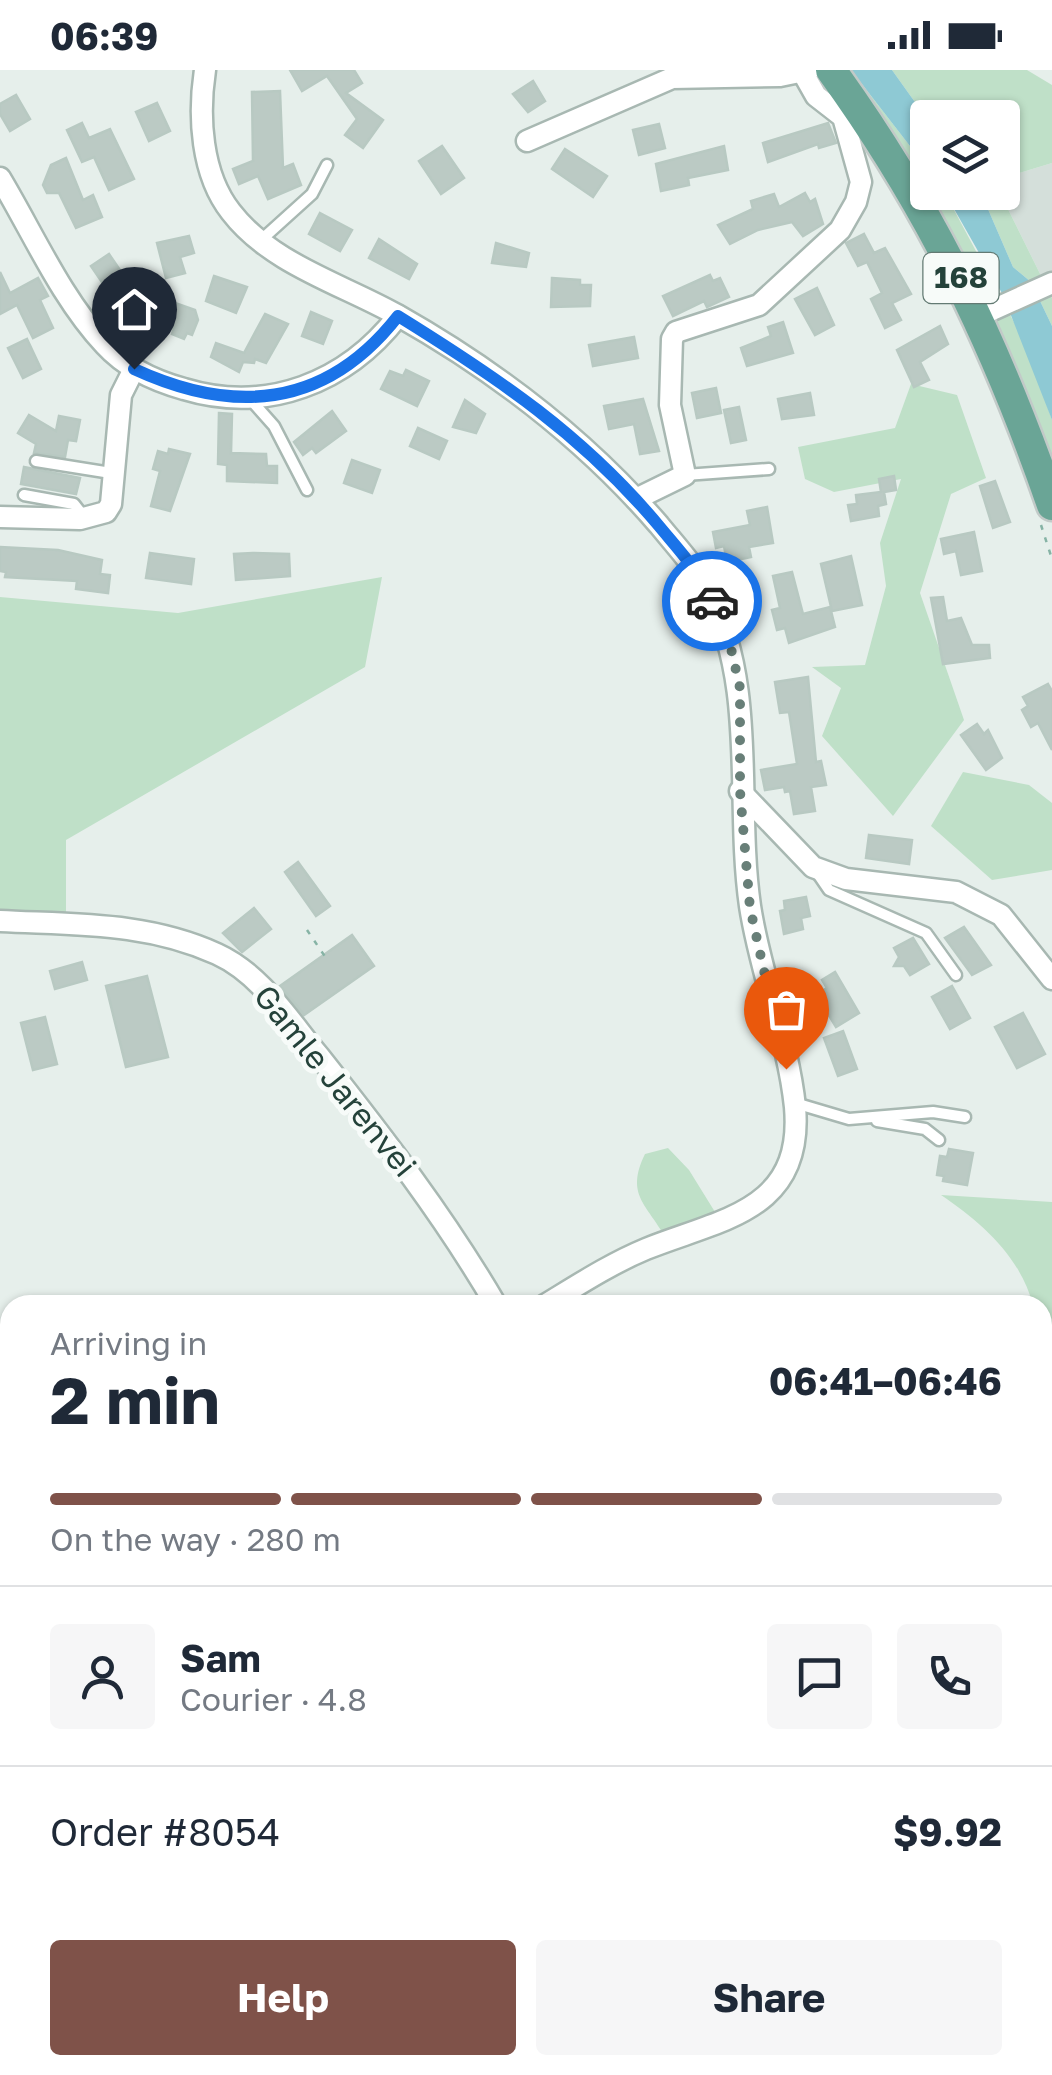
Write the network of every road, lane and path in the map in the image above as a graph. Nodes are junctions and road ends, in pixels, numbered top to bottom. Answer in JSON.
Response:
{"nodes":[{"id":1,"x":205,"y":70,"type":"edge"},
{"id":2,"x":814,"y":71,"type":"edge"},
{"id":3,"x":778,"y":73,"type":"edge"},
{"id":4,"x":651,"y":76,"type":"edge"},
{"id":5,"x":527,"y":141,"type":"dead end"},
{"id":6,"x":327,"y":166,"type":"dead end"},
{"id":7,"x":0,"y":178,"type":"edge"},
{"id":8,"x":259,"y":242,"type":"junction"},
{"id":9,"x":1046,"y":286,"type":"edge"},
{"id":10,"x":992,"y":310,"type":"junction"},
{"id":11,"x":398,"y":316,"type":"junction"},
{"id":12,"x":134,"y":369,"type":"junction"},
{"id":13,"x":250,"y":400,"type":"junction"},
{"id":14,"x":36,"y":461,"type":"dead end"},
{"id":15,"x":769,"y":469,"type":"dead end"},
{"id":16,"x":111,"y":473,"type":"junction"},
{"id":17,"x":685,"y":475,"type":"junction"},
{"id":18,"x":307,"y":490,"type":"dead end"},
{"id":19,"x":24,"y":494,"type":"dead end"},
{"id":20,"x":636,"y":499,"type":"junction"},
{"id":21,"x":1052,"y":505,"type":"edge"},
{"id":22,"x":0,"y":517,"type":"edge"},
{"id":23,"x":85,"y":518,"type":"junction"},
{"id":24,"x":740,"y":791,"type":"junction"},
{"id":25,"x":814,"y":867,"type":"junction"},
{"id":26,"x":0,"y":921,"type":"edge"},
{"id":27,"x":307,"y":930,"type":"dead end"},
{"id":28,"x":328,"y":961,"type":"dead end"},
{"id":29,"x":956,"y":975,"type":"dead end"},
{"id":30,"x":1052,"y":979,"type":"edge"},
{"id":31,"x":794,"y":1103,"type":"junction"},
{"id":32,"x":866,"y":1117,"type":"junction"},
{"id":33,"x":965,"y":1117,"type":"dead end"},
{"id":34,"x":939,"y":1140,"type":"dead end"},
{"id":35,"x":490,"y":1295,"type":"edge"},
{"id":36,"x":561,"y":1295,"type":"edge"}],
"edges":[{"from":1,"to":8,"type":"street"},
{"from":2,"to":3,"type":"street"},
{"from":2,"to":10,"type":"main road","number":"168"},
{"from":2,"to":17,"type":"street"},
{"from":3,"to":4,"type":"street"},
{"from":4,"to":5,"type":"street"},
{"from":6,"to":8,"type":"lane"},
{"from":7,"to":12,"type":"street"},
{"from":8,"to":11,"type":"street"},
{"from":9,"to":10,"type":"street"},
{"from":10,"to":21,"type":"main road","number":"168"},
{"from":11,"to":13,"type":"street"},
{"from":11,"to":20,"type":"street"},
{"from":12,"to":13,"type":"street"},
{"from":12,"to":16,"type":"street"},
{"from":13,"to":18,"type":"lane"},
{"from":14,"to":16,"type":"lane"},
{"from":15,"to":17,"type":"lane"},
{"from":16,"to":23,"type":"street"},
{"from":17,"to":20,"type":"street"},
{"from":19,"to":23,"type":"lane"},
{"from":20,"to":24,"type":"street"},
{"from":22,"to":23,"type":"street"},
{"from":24,"to":25,"type":"street"},
{"from":24,"to":31,"type":"street"},
{"from":25,"to":29,"type":"lane"},
{"from":25,"to":30,"type":"street"},
{"from":26,"to":35,"type":"street","name":"Gamle Jarenvei"},
{"from":27,"to":28,"type":"path"},
{"from":31,"to":32,"type":"lane"},
{"from":31,"to":36,"type":"street"},
{"from":32,"to":33,"type":"lane"},
{"from":32,"to":34,"type":"lane"}]}
